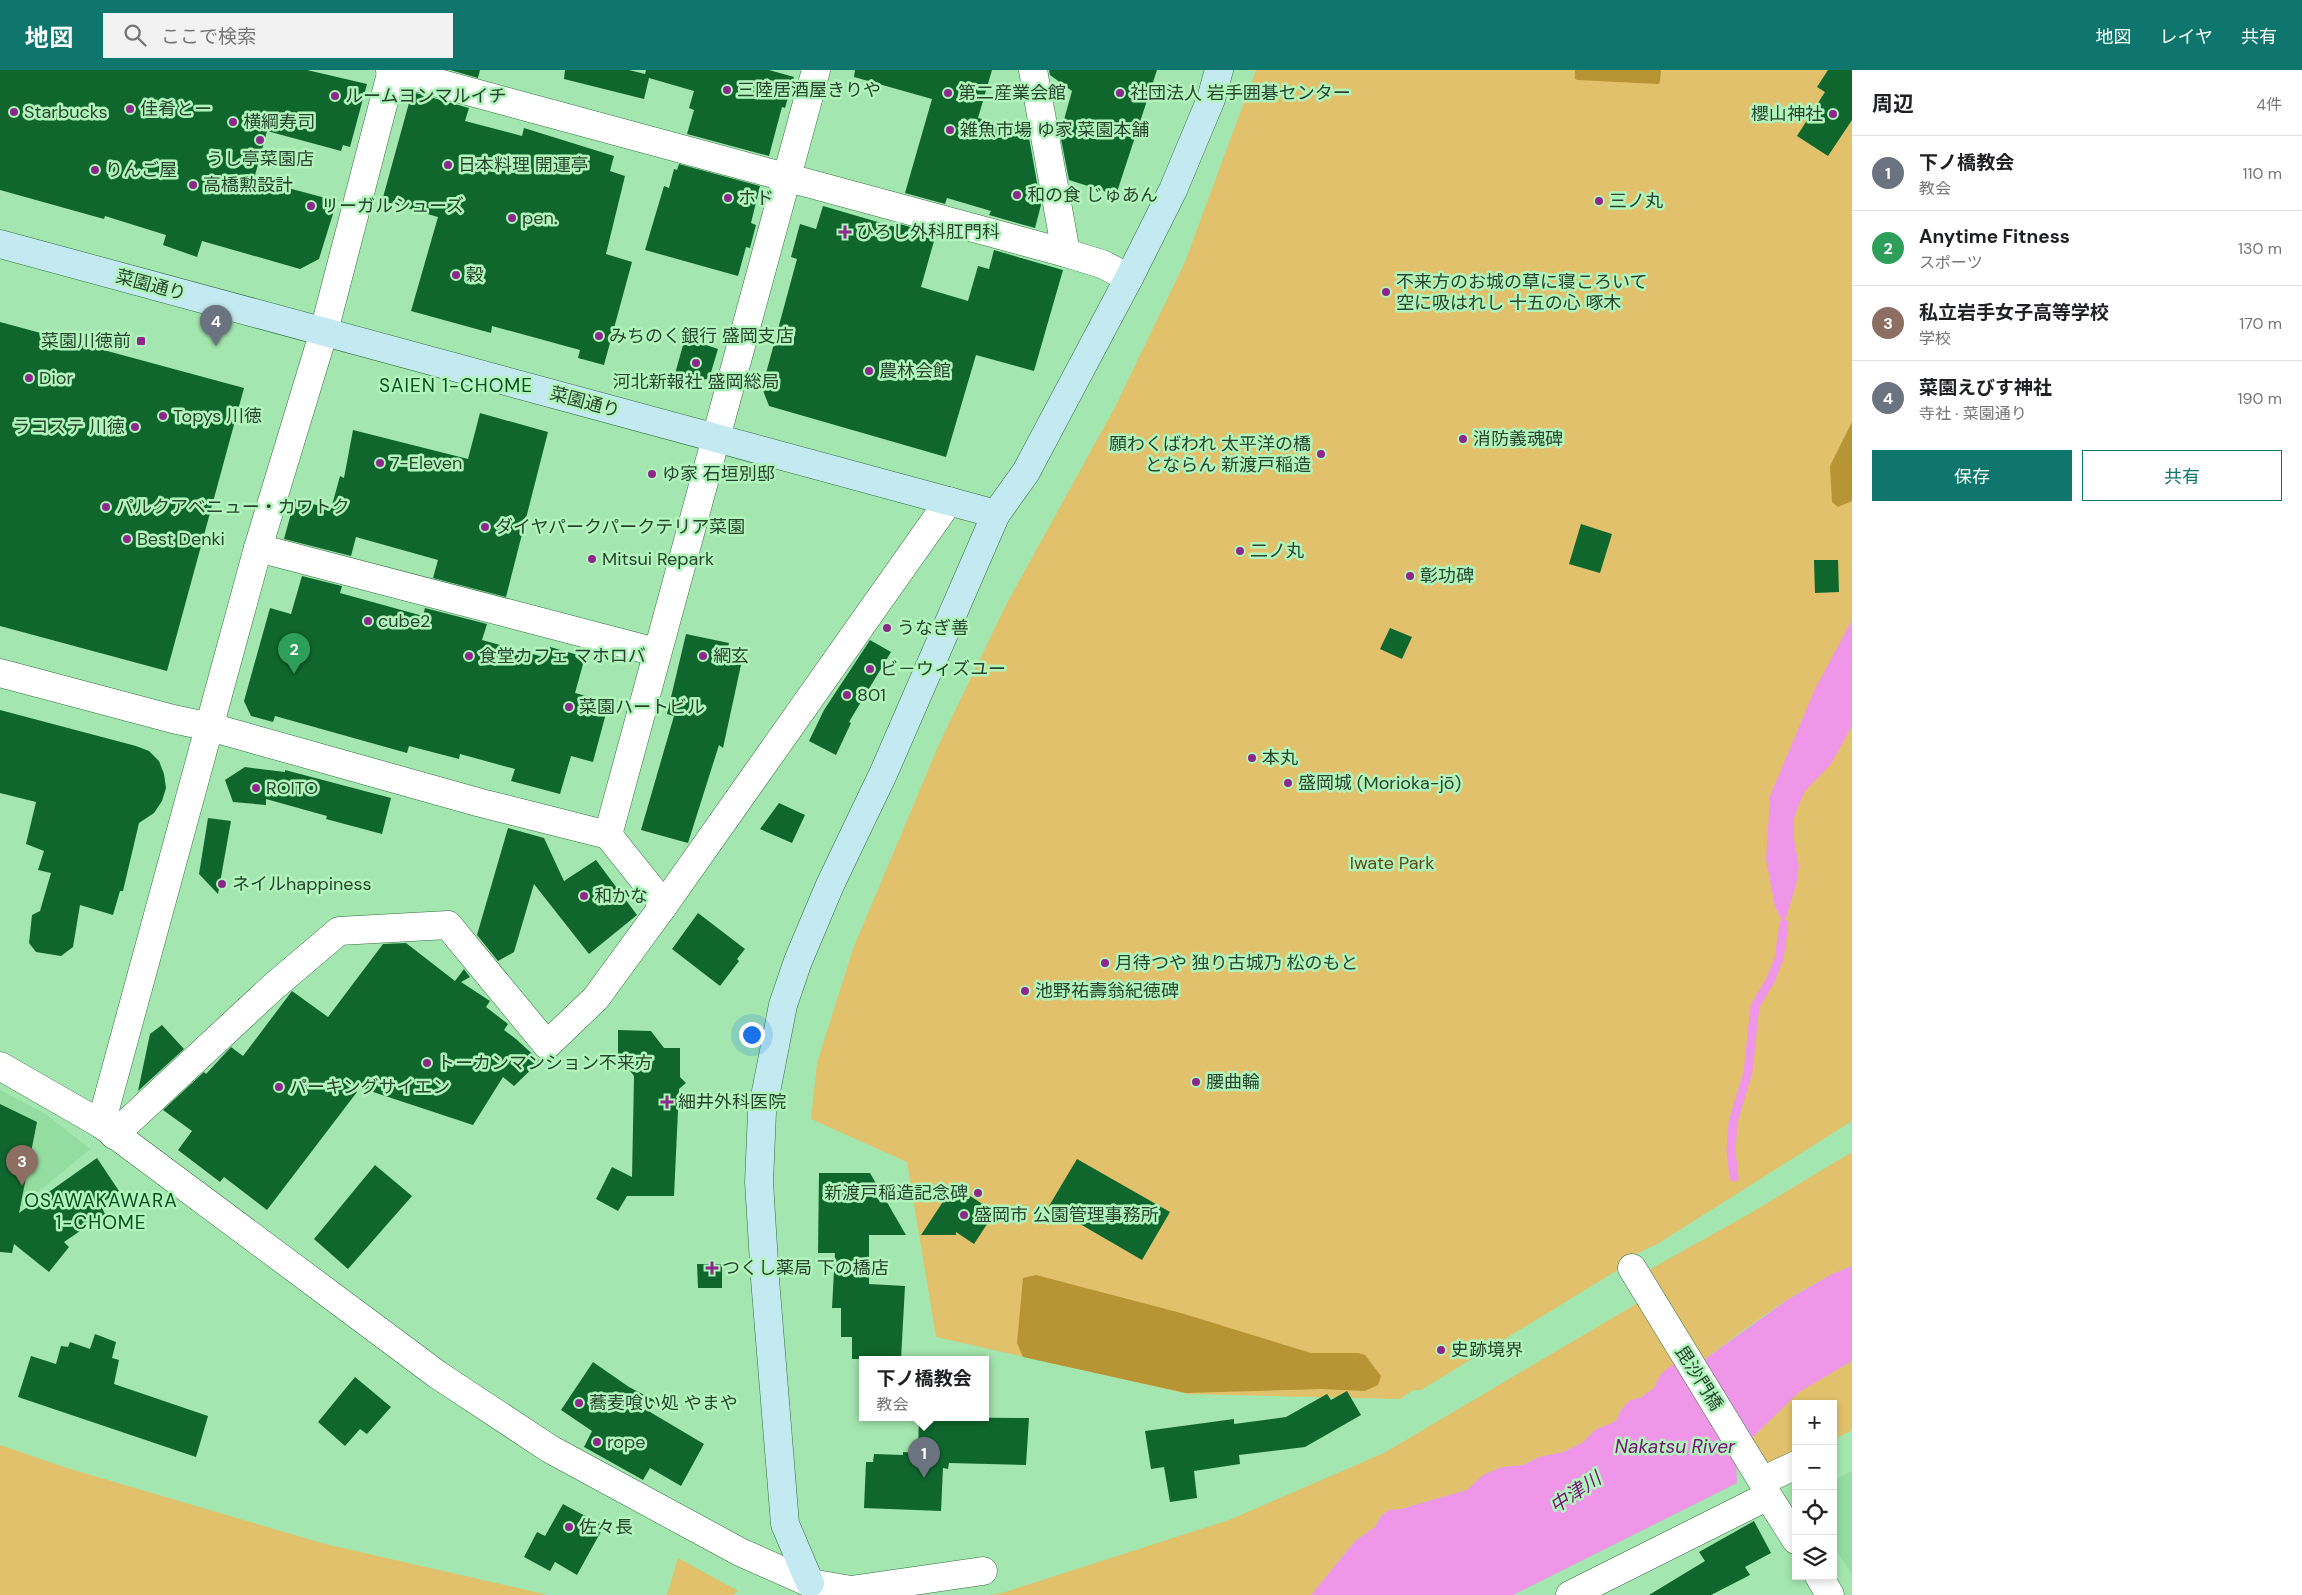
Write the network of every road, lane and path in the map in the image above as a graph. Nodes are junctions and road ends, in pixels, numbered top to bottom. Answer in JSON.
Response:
{"nodes":[{"id":1,"x":391,"y":70,"type":"edge"},
{"id":2,"x":816,"y":70,"type":"edge"},
{"id":3,"x":1033,"y":70,"type":"edge"},
{"id":4,"x":1219,"y":70,"type":"edge"},
{"id":5,"x":786,"y":177,"type":"junction"},
{"id":6,"x":0,"y":244,"type":"edge"},
{"id":7,"x":1066,"y":253,"type":"junction"},
{"id":8,"x":1129,"y":278,"type":"junction"},
{"id":9,"x":324,"y":331,"type":"junction"},
{"id":10,"x":715,"y":437,"type":"junction"},
{"id":11,"x":949,"y":501,"type":"junction"},
{"id":12,"x":996,"y":514,"type":"junction"},
{"id":13,"x":258,"y":548,"type":"junction"},
{"id":14,"x":656,"y":652,"type":"junction"},
{"id":15,"x":0,"y":673,"type":"edge"},
{"id":16,"x":210,"y":727,"type":"junction"},
{"id":17,"x":608,"y":835,"type":"junction"},
{"id":18,"x":664,"y":905,"type":"junction"},
{"id":19,"x":0,"y":1066,"type":"edge"},
{"id":20,"x":107,"y":1129,"type":"junction"},
{"id":21,"x":1632,"y":1268,"type":"dead end"},
{"id":22,"x":1792,"y":1467,"type":"edge"},
{"id":23,"x":1793,"y":1535,"type":"edge"},
{"id":24,"x":983,"y":1571,"type":"dead end"},
{"id":25,"x":1821,"y":1580,"type":"edge"},
{"id":26,"x":814,"y":1589,"type":"edge"},
{"id":27,"x":1570,"y":1595,"type":"edge"},
{"id":28,"x":1830,"y":1595,"type":"edge"}],
"edges":[{"from":1,"to":5,"type":"street"},
{"from":1,"to":9,"type":"street"},
{"from":2,"to":5,"type":"street"},
{"from":3,"to":7,"type":"street"},
{"from":4,"to":8,"type":"street"},
{"from":5,"to":7,"type":"street"},
{"from":5,"to":10,"type":"street"},
{"from":6,"to":9,"type":"street","name":"菜園通り"},
{"from":7,"to":8,"type":"street"},
{"from":8,"to":12,"type":"street"},
{"from":9,"to":10,"type":"street","name":"菜園通り"},
{"from":9,"to":13,"type":"street"},
{"from":10,"to":11,"type":"street","name":"菜園通り"},
{"from":10,"to":14,"type":"street"},
{"from":11,"to":12,"type":"street","name":"菜園通り"},
{"from":11,"to":18,"type":"street"},
{"from":12,"to":26,"type":"street"},
{"from":13,"to":14,"type":"street"},
{"from":13,"to":16,"type":"street"},
{"from":14,"to":17,"type":"street"},
{"from":15,"to":16,"type":"street"},
{"from":16,"to":17,"type":"street"},
{"from":16,"to":20,"type":"street"},
{"from":17,"to":18,"type":"street"},
{"from":18,"to":20,"type":"street"},
{"from":19,"to":20,"type":"street"},
{"from":20,"to":26,"type":"street"},
{"from":21,"to":22,"type":"street","name":"毘沙門橋"},
{"from":23,"to":27,"type":"street"},
{"from":24,"to":26,"type":"street"},
{"from":25,"to":28,"type":"street"}]}
